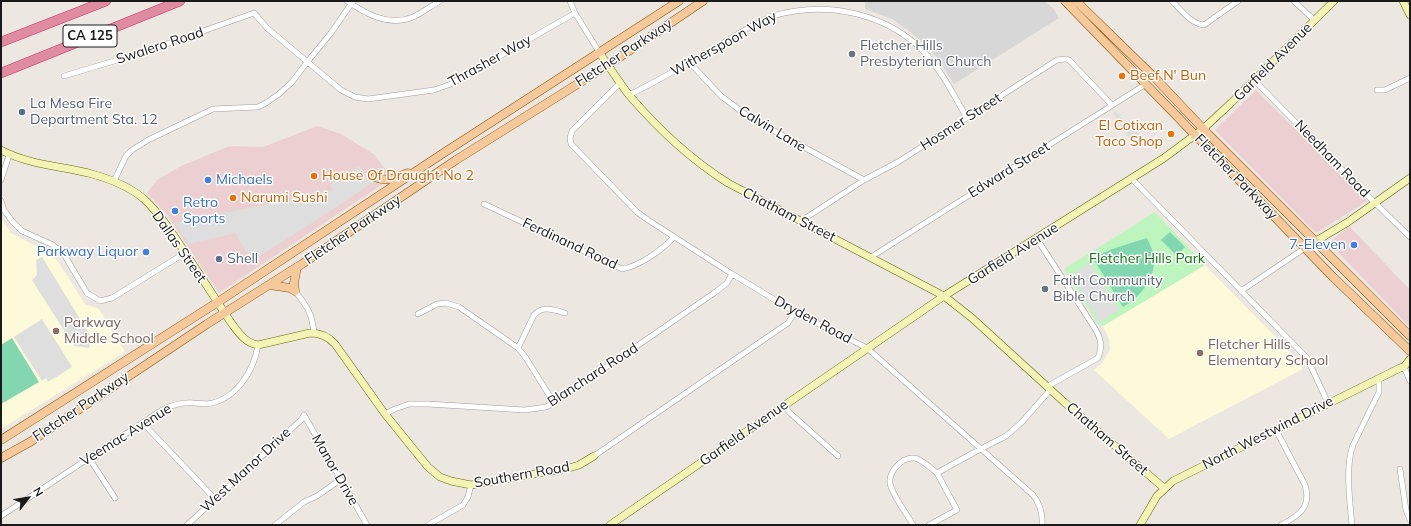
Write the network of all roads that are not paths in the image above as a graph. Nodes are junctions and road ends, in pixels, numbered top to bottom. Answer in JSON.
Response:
{"nodes":[{"id":1,"x":106,"y":1,"type":"edge"},
{"id":2,"x":180,"y":1,"type":"edge"},
{"id":3,"x":440,"y":1,"type":"edge"},
{"id":4,"x":570,"y":1,"type":"edge"},
{"id":5,"x":679,"y":1,"type":"edge"},
{"id":6,"x":703,"y":1,"type":"edge"},
{"id":7,"x":1065,"y":1,"type":"edge"},
{"id":8,"x":1076,"y":1,"type":"edge"},
{"id":9,"x":1172,"y":1,"type":"edge"},
{"id":10,"x":1238,"y":1,"type":"edge"},
{"id":11,"x":1294,"y":1,"type":"edge"},
{"id":12,"x":1334,"y":1,"type":"edge"},
{"id":13,"x":350,"y":2,"type":"edge"},
{"id":14,"x":1406,"y":3,"type":"edge"},
{"id":15,"x":575,"y":13,"type":"junction"},
{"id":16,"x":254,"y":14,"type":"joint"},
{"id":17,"x":1410,"y":15,"type":"edge"},
{"id":18,"x":1314,"y":20,"type":"junction"},
{"id":19,"x":1,"y":42,"type":"edge"},
{"id":20,"x":599,"y":52,"type":"junction"},
{"id":21,"x":308,"y":61,"type":"junction"},
{"id":22,"x":690,"y":63,"type":"junction"},
{"id":23,"x":608,"y":65,"type":"junction"},
{"id":24,"x":1,"y":73,"type":"edge"},
{"id":25,"x":64,"y":76,"type":"dead end"},
{"id":26,"x":1410,"y":78,"type":"edge"},
{"id":27,"x":1254,"y":80,"type":"junction"},
{"id":28,"x":620,"y":83,"type":"junction"},
{"id":29,"x":1146,"y":84,"type":"junction"},
{"id":30,"x":1376,"y":90,"type":"dead end"},
{"id":31,"x":1169,"y":93,"type":"junction"},
{"id":32,"x":629,"y":95,"type":"junction"},
{"id":33,"x":1112,"y":105,"type":"junction"},
{"id":34,"x":967,"y":118,"type":"junction"},
{"id":35,"x":1203,"y":129,"type":"junction"},
{"id":36,"x":1195,"y":136,"type":"junction"},
{"id":37,"x":1,"y":150,"type":"edge"},
{"id":38,"x":9,"y":155,"type":"junction"},
{"id":39,"x":420,"y":168,"type":"junction"},
{"id":40,"x":375,"y":177,"type":"dead end"},
{"id":41,"x":1410,"y":178,"type":"edge"},
{"id":42,"x":1132,"y":179,"type":"junction"},
{"id":43,"x":1,"y":180,"type":"edge"},
{"id":44,"x":864,"y":180,"type":"junction"},
{"id":45,"x":114,"y":181,"type":"junction"},
{"id":46,"x":1,"y":201,"type":"edge"},
{"id":47,"x":1374,"y":203,"type":"junction"},
{"id":48,"x":484,"y":204,"type":"dead end"},
{"id":49,"x":801,"y":221,"type":"junction"},
{"id":50,"x":1294,"y":236,"type":"junction"},
{"id":51,"x":674,"y":237,"type":"junction"},
{"id":52,"x":1410,"y":237,"type":"edge"},
{"id":53,"x":1037,"y":239,"type":"junction"},
{"id":54,"x":1316,"y":241,"type":"junction"},
{"id":55,"x":1305,"y":248,"type":"junction"},
{"id":56,"x":185,"y":253,"type":"junction"},
{"id":57,"x":1330,"y":255,"type":"junction"},
{"id":58,"x":872,"y":257,"type":"junction"},
{"id":59,"x":297,"y":268,"type":"junction"},
{"id":60,"x":732,"y":274,"type":"junction"},
{"id":61,"x":270,"y":285,"type":"junction"},
{"id":62,"x":1241,"y":290,"type":"junction"},
{"id":63,"x":295,"y":291,"type":"junction"},
{"id":64,"x":944,"y":296,"type":"junction"},
{"id":65,"x":218,"y":302,"type":"junction"},
{"id":66,"x":795,"y":312,"type":"junction"},
{"id":67,"x":225,"y":313,"type":"junction"},
{"id":68,"x":565,"y":313,"type":"dead end"},
{"id":69,"x":418,"y":314,"type":"dead end"},
{"id":70,"x":314,"y":333,"type":"junction"},
{"id":71,"x":1410,"y":336,"type":"edge"},
{"id":72,"x":258,"y":344,"type":"junction"},
{"id":73,"x":518,"y":348,"type":"junction"},
{"id":74,"x":867,"y":348,"type":"junction"},
{"id":75,"x":1410,"y":351,"type":"edge"},
{"id":76,"x":1410,"y":359,"type":"edge"},
{"id":77,"x":1404,"y":367,"type":"junction"},
{"id":78,"x":1380,"y":378,"type":"junction"},
{"id":79,"x":1410,"y":381,"type":"edge"},
{"id":80,"x":1049,"y":388,"type":"junction"},
{"id":81,"x":1328,"y":403,"type":"junction"},
{"id":82,"x":554,"y":404,"type":"junction"},
{"id":83,"x":784,"y":405,"type":"junction"},
{"id":84,"x":385,"y":414,"type":"junction"},
{"id":85,"x":304,"y":415,"type":"joint"},
{"id":86,"x":143,"y":423,"type":"junction"},
{"id":87,"x":1276,"y":430,"type":"junction"},
{"id":88,"x":1,"y":440,"type":"edge"},
{"id":89,"x":980,"y":449,"type":"junction"},
{"id":90,"x":594,"y":456,"type":"joint"},
{"id":91,"x":838,"y":456,"type":"dead end"},
{"id":92,"x":1,"y":458,"type":"edge"},
{"id":93,"x":89,"y":458,"type":"junction"},
{"id":94,"x":1400,"y":469,"type":"dead end"},
{"id":95,"x":938,"y":473,"type":"junction"},
{"id":96,"x":340,"y":480,"type":"junction"},
{"id":97,"x":471,"y":485,"type":"junction"},
{"id":98,"x":1164,"y":488,"type":"junction"},
{"id":99,"x":115,"y":498,"type":"dead end"},
{"id":100,"x":215,"y":499,"type":"junction"},
{"id":101,"x":1,"y":516,"type":"edge"},
{"id":102,"x":1410,"y":520,"type":"edge"},
{"id":103,"x":187,"y":525,"type":"edge"},
{"id":104,"x":275,"y":525,"type":"edge"},
{"id":105,"x":367,"y":525,"type":"edge"},
{"id":106,"x":428,"y":525,"type":"edge"},
{"id":107,"x":610,"y":525,"type":"edge"},
{"id":108,"x":913,"y":525,"type":"edge"},
{"id":109,"x":929,"y":525,"type":"edge"},
{"id":110,"x":1042,"y":525,"type":"edge"},
{"id":111,"x":1140,"y":525,"type":"edge"},
{"id":112,"x":1281,"y":525,"type":"edge"},
{"id":113,"x":1352,"y":525,"type":"edge"}],
"edges":[{"from":1,"to":19,"type":"highway","number":"CA 125"},
{"from":2,"to":24,"type":"highway","number":"CA 125"},
{"from":3,"to":13,"type":"street"},
{"from":4,"to":15,"type":"street","name":"Chatham Street"},
{"from":5,"to":20,"type":"main road","name":"Fletcher Parkway"},
{"from":6,"to":23,"type":"main road","name":"Fletcher Parkway"},
{"from":7,"to":29,"type":"main road","name":"Fletcher Parkway"},
{"from":8,"to":31,"type":"main road","name":"Fletcher Parkway"},
{"from":9,"to":10,"type":"street"},
{"from":11,"to":18,"type":"street"},
{"from":12,"to":18,"type":"street","name":"Garfield Avenue"},
{"from":13,"to":21,"type":"street"},
{"from":14,"to":17,"type":"street"},
{"from":15,"to":20,"type":"street","name":"Chatham Street"},
{"from":15,"to":21,"type":"street","name":"Thrasher Way"},
{"from":16,"to":21,"type":"street","name":"Thrasher Way"},
{"from":16,"to":25,"type":"street","name":"Swalero Road"},
{"from":18,"to":27,"type":"street","name":"Garfield Avenue"},
{"from":20,"to":23,"type":"street","name":"Chatham Street"},
{"from":20,"to":39,"type":"main road","name":"Fletcher Parkway"},
{"from":21,"to":45,"type":"street"},
{"from":22,"to":32,"type":"street","name":"Witherspoon Way"},
{"from":22,"to":34,"type":"street","name":"Witherspoon Way"},
{"from":22,"to":44,"type":"street","name":"Calvin Lane"},
{"from":23,"to":28,"type":"street","name":"Chatham Street"},
{"from":23,"to":59,"type":"main road","name":"Fletcher Parkway"},
{"from":26,"to":30,"type":"street"},
{"from":27,"to":35,"type":"street","name":"Garfield Avenue"},
{"from":27,"to":47,"type":"street","name":"Needham Road"},
{"from":28,"to":32,"type":"street","name":"Chatham Street"},
{"from":28,"to":51,"type":"street","name":"Dryden Road"},
{"from":29,"to":31,"type":"main road"},
{"from":29,"to":33,"type":"street","name":"Edward Street"},
{"from":29,"to":36,"type":"main road","name":"Fletcher Parkway"},
{"from":31,"to":35,"type":"main road","name":"Fletcher Parkway"},
{"from":32,"to":49,"type":"street","name":"Chatham Street"},
{"from":33,"to":34,"type":"street","name":"Hosmer Street"},
{"from":33,"to":58,"type":"street","name":"Edward Street"},
{"from":34,"to":44,"type":"street","name":"Hosmer Street"},
{"from":35,"to":36,"type":"street","name":"Garfield Avenue"},
{"from":35,"to":54,"type":"main road","name":"Fletcher Parkway"},
{"from":36,"to":42,"type":"street","name":"Garfield Avenue"},
{"from":36,"to":50,"type":"main road","name":"Fletcher Parkway"},
{"from":37,"to":38,"type":"street","name":"Dallas Street"},
{"from":38,"to":43,"type":"street"},
{"from":38,"to":45,"type":"street","name":"Dallas Street"},
{"from":39,"to":40,"type":"main road"},
{"from":39,"to":65,"type":"main road","name":"Fletcher Parkway"},
{"from":41,"to":47,"type":"street"},
{"from":42,"to":53,"type":"street","name":"Garfield Avenue"},
{"from":42,"to":62,"type":"street"},
{"from":44,"to":49,"type":"street","name":"Hosmer Street"},
{"from":45,"to":56,"type":"street","name":"Dallas Street"},
{"from":46,"to":56,"type":"street"},
{"from":47,"to":52,"type":"street","name":"Needham Road"},
{"from":47,"to":54,"type":"street"},
{"from":48,"to":51,"type":"street","name":"Ferdinand Road"},
{"from":49,"to":58,"type":"street","name":"Chatham Street"},
{"from":50,"to":54,"type":"main road"},
{"from":50,"to":55,"type":"main road","name":"Fletcher Parkway"},
{"from":51,"to":60,"type":"street","name":"Dryden Road"},
{"from":53,"to":64,"type":"street","name":"Garfield Avenue"},
{"from":53,"to":80,"type":"street"},
{"from":54,"to":57,"type":"main road","name":"Fletcher Parkway"},
{"from":55,"to":57,"type":"main road"},
{"from":55,"to":62,"type":"street"},
{"from":55,"to":75,"type":"main road","name":"Fletcher Parkway"},
{"from":56,"to":65,"type":"street","name":"Dallas Street"},
{"from":57,"to":71,"type":"main road","name":"Fletcher Parkway"},
{"from":58,"to":64,"type":"street","name":"Chatham Street"},
{"from":59,"to":61,"type":"main road","name":"Fletcher Parkway"},
{"from":59,"to":63,"type":"main road"},
{"from":60,"to":66,"type":"street","name":"Dryden Road"},
{"from":60,"to":82,"type":"street","name":"Blanchard Road"},
{"from":61,"to":63,"type":"main road"},
{"from":61,"to":67,"type":"main road","name":"Fletcher Parkway"},
{"from":62,"to":81,"type":"street"},
{"from":63,"to":70,"type":"street"},
{"from":64,"to":74,"type":"street","name":"Garfield Avenue"},
{"from":64,"to":80,"type":"street","name":"Chatham Street"},
{"from":65,"to":67,"type":"street"},
{"from":65,"to":88,"type":"main road","name":"Fletcher Parkway"},
{"from":66,"to":74,"type":"street","name":"Dryden Road"},
{"from":66,"to":90,"type":"street","name":"Southern Road"},
{"from":67,"to":72,"type":"street"},
{"from":67,"to":92,"type":"main road","name":"Fletcher Parkway"},
{"from":68,"to":73,"type":"street"},
{"from":69,"to":73,"type":"street"},
{"from":70,"to":72,"type":"street"},
{"from":70,"to":84,"type":"street","name":"Southern Road"},
{"from":72,"to":86,"type":"street","name":"Veemac Avenue"},
{"from":73,"to":82,"type":"street"},
{"from":74,"to":83,"type":"street","name":"Garfield Avenue"},
{"from":74,"to":89,"type":"street","name":"Dryden Road"},
{"from":76,"to":77,"type":"street","name":"North Westwind Drive"},
{"from":77,"to":78,"type":"street","name":"North Westwind Drive"},
{"from":77,"to":79,"type":"street"},
{"from":78,"to":81,"type":"street","name":"North Westwind Drive"},
{"from":78,"to":113,"type":"street"},
{"from":80,"to":89,"type":"street"},
{"from":80,"to":98,"type":"street","name":"Chatham Street"},
{"from":81,"to":87,"type":"street","name":"North Westwind Drive"},
{"from":82,"to":84,"type":"street","name":"Blanchard Road"},
{"from":83,"to":91,"type":"street"},
{"from":83,"to":107,"type":"street","name":"Garfield Avenue"},
{"from":84,"to":97,"type":"street","name":"Southern Road"},
{"from":85,"to":96,"type":"street","name":"Manor Drive"},
{"from":85,"to":100,"type":"street","name":"West Manor Drive"},
{"from":86,"to":93,"type":"street","name":"Veemac Avenue"},
{"from":86,"to":100,"type":"street"},
{"from":87,"to":98,"type":"street","name":"North Westwind Drive"},
{"from":87,"to":112,"type":"street"},
{"from":89,"to":95,"type":"street"},
{"from":89,"to":110,"type":"street","name":"Dryden Road"},
{"from":90,"to":97,"type":"street","name":"Southern Road"},
{"from":93,"to":99,"type":"street"},
{"from":93,"to":101,"type":"street","name":"Veemac Avenue"},
{"from":94,"to":102,"type":"street"},
{"from":95,"to":108,"type":"street"},
{"from":95,"to":109,"type":"street"},
{"from":96,"to":104,"type":"street"},
{"from":96,"to":105,"type":"street","name":"Manor Drive"},
{"from":97,"to":106,"type":"street"},
{"from":98,"to":111,"type":"street","name":"North Westwind Drive"},
{"from":100,"to":103,"type":"street","name":"West Manor Drive"}]}
